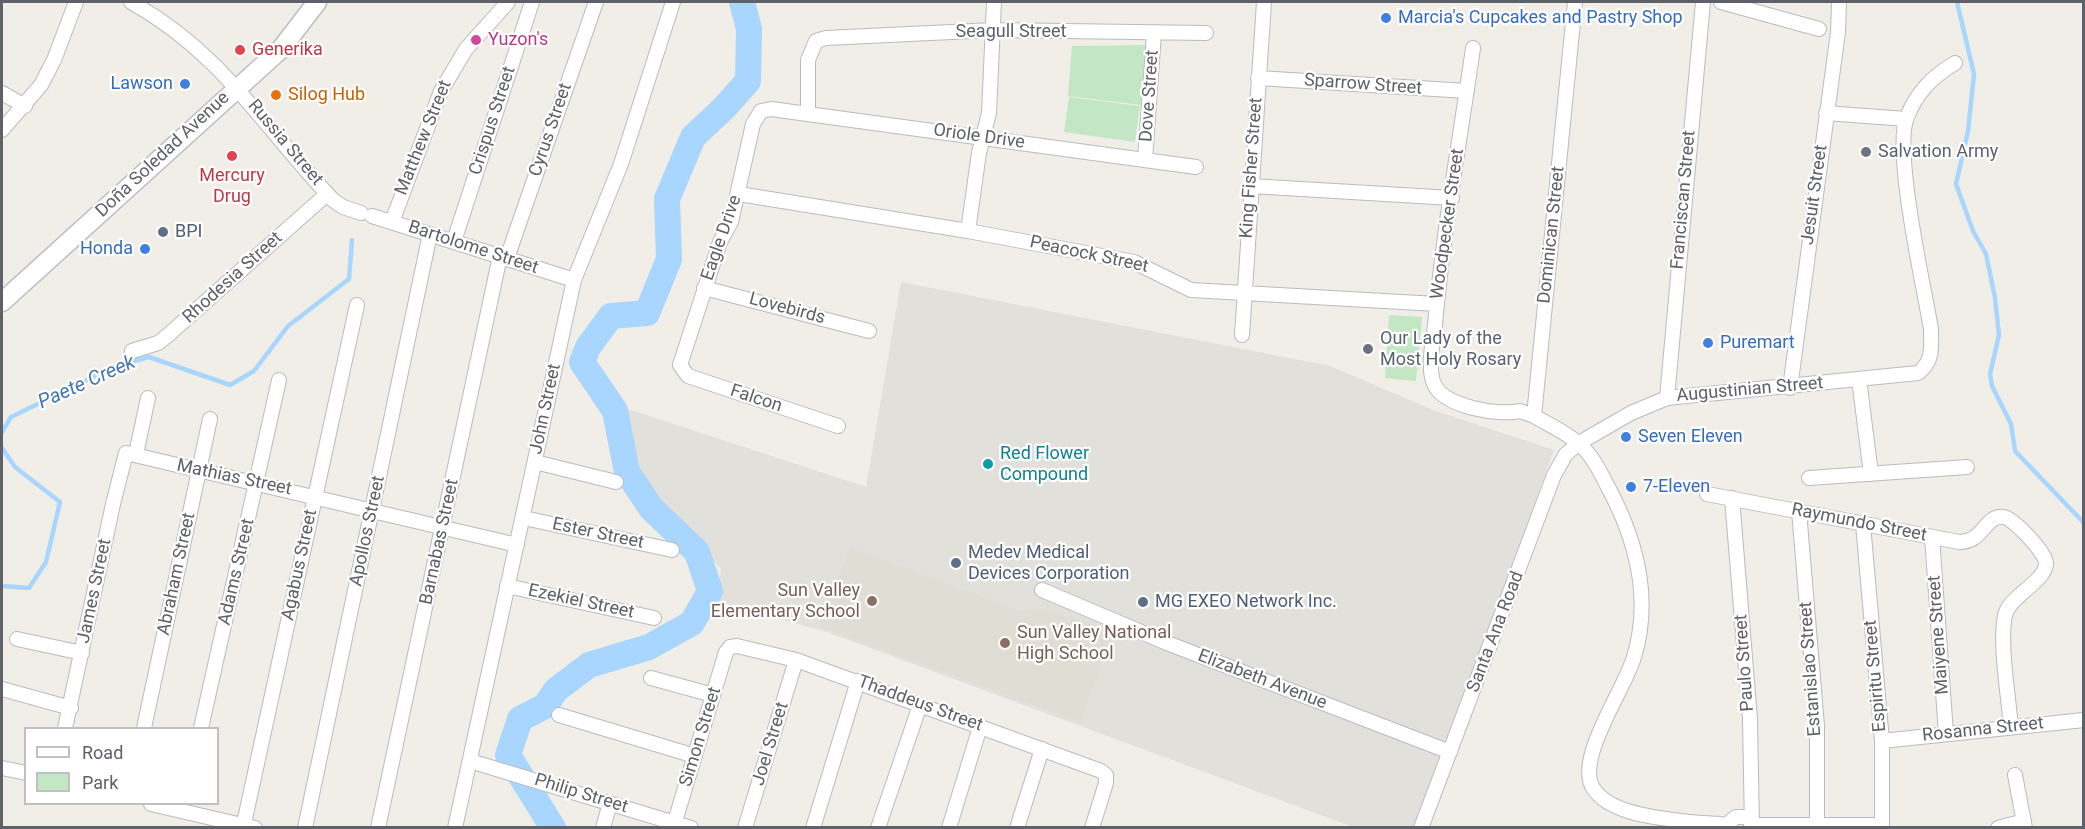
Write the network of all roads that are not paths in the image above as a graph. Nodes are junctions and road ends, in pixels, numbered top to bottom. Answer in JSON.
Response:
{"nodes":[{"id":1,"x":76,"y":2,"type":"edge"},
{"id":2,"x":131,"y":2,"type":"edge"},
{"id":3,"x":317,"y":2,"type":"edge"},
{"id":4,"x":508,"y":2,"type":"edge"},
{"id":5,"x":532,"y":2,"type":"edge"},
{"id":6,"x":596,"y":2,"type":"edge"},
{"id":7,"x":673,"y":2,"type":"edge"},
{"id":8,"x":994,"y":2,"type":"edge"},
{"id":9,"x":1264,"y":2,"type":"edge"},
{"id":10,"x":1575,"y":2,"type":"edge"},
{"id":11,"x":1703,"y":2,"type":"edge"},
{"id":12,"x":1721,"y":2,"type":"edge"},
{"id":13,"x":1776,"y":2,"type":"edge"},
{"id":14,"x":1839,"y":2,"type":"edge"},
{"id":15,"x":1776,"y":17,"type":"junction"},
{"id":16,"x":1819,"y":29,"type":"dead end"},
{"id":17,"x":993,"y":30,"type":"junction"},
{"id":18,"x":1154,"y":33,"type":"junction"},
{"id":19,"x":1206,"y":33,"type":"dead end"},
{"id":20,"x":1473,"y":48,"type":"dead end"},
{"id":21,"x":1955,"y":63,"type":"dead end"},
{"id":22,"x":1258,"y":78,"type":"junction"},
{"id":23,"x":237,"y":87,"type":"junction"},
{"id":24,"x":1467,"y":91,"type":"junction"},
{"id":25,"x":2,"y":93,"type":"edge"},
{"id":26,"x":25,"y":106,"type":"junction"},
{"id":27,"x":761,"y":111,"type":"joint"},
{"id":28,"x":1826,"y":113,"type":"junction"},
{"id":29,"x":808,"y":114,"type":"junction"},
{"id":30,"x":1906,"y":119,"type":"junction"},
{"id":31,"x":2,"y":130,"type":"edge"},
{"id":32,"x":984,"y":137,"type":"junction"},
{"id":33,"x":1145,"y":160,"type":"junction"},
{"id":34,"x":1196,"y":167,"type":"dead end"},
{"id":35,"x":1251,"y":186,"type":"junction"},
{"id":36,"x":327,"y":194,"type":"junction"},
{"id":37,"x":739,"y":194,"type":"junction"},
{"id":38,"x":1452,"y":198,"type":"junction"},
{"id":39,"x":392,"y":222,"type":"junction"},
{"id":40,"x":968,"y":231,"type":"junction"},
{"id":41,"x":430,"y":234,"type":"junction"},
{"id":42,"x":454,"y":241,"type":"junction"},
{"id":43,"x":503,"y":257,"type":"junction"},
{"id":44,"x":574,"y":280,"type":"junction"},
{"id":45,"x":704,"y":288,"type":"junction"},
{"id":46,"x":1244,"y":292,"type":"junction"},
{"id":47,"x":2,"y":302,"type":"edge"},
{"id":48,"x":1437,"y":304,"type":"junction"},
{"id":49,"x":357,"y":305,"type":"dead end"},
{"id":50,"x":870,"y":331,"type":"dead end"},
{"id":51,"x":1242,"y":335,"type":"dead end"},
{"id":52,"x":132,"y":351,"type":"dead end"},
{"id":53,"x":680,"y":365,"type":"joint"},
{"id":54,"x":1859,"y":379,"type":"junction"},
{"id":55,"x":279,"y":380,"type":"dead end"},
{"id":56,"x":1790,"y":388,"type":"junction"},
{"id":57,"x":148,"y":398,"type":"dead end"},
{"id":58,"x":1668,"y":398,"type":"junction"},
{"id":59,"x":1525,"y":415,"type":"junction"},
{"id":60,"x":210,"y":418,"type":"dead end"},
{"id":61,"x":838,"y":426,"type":"dead end"},
{"id":62,"x":1579,"y":443,"type":"junction"},
{"id":63,"x":131,"y":454,"type":"junction"},
{"id":64,"x":535,"y":462,"type":"junction"},
{"id":65,"x":1967,"y":467,"type":"dead end"},
{"id":66,"x":198,"y":472,"type":"junction"},
{"id":67,"x":1871,"y":474,"type":"junction"},
{"id":68,"x":1809,"y":478,"type":"dead end"},
{"id":69,"x":616,"y":482,"type":"dead end"},
{"id":70,"x":257,"y":483,"type":"junction"},
{"id":71,"x":1707,"y":494,"type":"dead end"},
{"id":72,"x":314,"y":496,"type":"junction"},
{"id":73,"x":1732,"y":498,"type":"junction"},
{"id":74,"x":372,"y":511,"type":"junction"},
{"id":75,"x":1799,"y":511,"type":"junction"},
{"id":76,"x":524,"y":518,"type":"junction"},
{"id":77,"x":1863,"y":524,"type":"junction"},
{"id":78,"x":444,"y":527,"type":"junction"},
{"id":79,"x":1932,"y":537,"type":"junction"},
{"id":80,"x":517,"y":545,"type":"junction"},
{"id":81,"x":672,"y":550,"type":"dead end"},
{"id":82,"x":507,"y":586,"type":"junction"},
{"id":83,"x":1042,"y":590,"type":"dead end"},
{"id":84,"x":654,"y":618,"type":"dead end"},
{"id":85,"x":17,"y":639,"type":"dead end"},
{"id":86,"x":730,"y":647,"type":"joint"},
{"id":87,"x":82,"y":653,"type":"junction"},
{"id":88,"x":796,"y":660,"type":"junction"},
{"id":89,"x":651,"y":678,"type":"dead end"},
{"id":90,"x":858,"y":681,"type":"junction"},
{"id":91,"x":2,"y":689,"type":"edge"},
{"id":92,"x":714,"y":695,"type":"junction"},
{"id":93,"x":920,"y":705,"type":"junction"},
{"id":94,"x":71,"y":708,"type":"junction"},
{"id":95,"x":559,"y":715,"type":"dead end"},
{"id":96,"x":2084,"y":720,"type":"edge"},
{"id":97,"x":66,"y":727,"type":"edge"},
{"id":98,"x":144,"y":727,"type":"edge"},
{"id":99,"x":201,"y":727,"type":"edge"},
{"id":100,"x":980,"y":727,"type":"junction"},
{"id":101,"x":2011,"y":727,"type":"junction"},
{"id":102,"x":1946,"y":734,"type":"junction"},
{"id":103,"x":1882,"y":741,"type":"junction"},
{"id":104,"x":1042,"y":749,"type":"junction"},
{"id":105,"x":1450,"y":752,"type":"junction"},
{"id":106,"x":695,"y":756,"type":"junction"},
{"id":107,"x":470,"y":761,"type":"junction"},
{"id":108,"x":2,"y":768,"type":"edge"},
{"id":109,"x":24,"y":773,"type":"edge"},
{"id":110,"x":2015,"y":775,"type":"dead end"},
{"id":111,"x":610,"y":803,"type":"junction"},
{"id":112,"x":162,"y":805,"type":"edge"},
{"id":113,"x":183,"y":807,"type":"edge"},
{"id":114,"x":1751,"y":823,"type":"edge"},
{"id":115,"x":2025,"y":824,"type":"edge"},
{"id":116,"x":674,"y":825,"type":"edge"},
{"id":117,"x":1728,"y":826,"type":"edge"},
{"id":118,"x":1817,"y":826,"type":"edge"},
{"id":119,"x":1882,"y":826,"type":"edge"},
{"id":120,"x":247,"y":827,"type":"edge"},
{"id":121,"x":305,"y":828,"type":"edge"},
{"id":122,"x":378,"y":828,"type":"edge"},
{"id":123,"x":455,"y":828,"type":"edge"},
{"id":124,"x":603,"y":828,"type":"edge"},
{"id":125,"x":692,"y":828,"type":"edge"},
{"id":126,"x":745,"y":828,"type":"edge"},
{"id":127,"x":813,"y":828,"type":"edge"},
{"id":128,"x":878,"y":828,"type":"edge"},
{"id":129,"x":949,"y":828,"type":"edge"},
{"id":130,"x":1017,"y":828,"type":"edge"},
{"id":131,"x":1092,"y":828,"type":"edge"},
{"id":132,"x":1421,"y":828,"type":"edge"},
{"id":133,"x":1998,"y":828,"type":"edge"}],
"edges":[{"from":1,"to":26,"type":"street"},
{"from":2,"to":23,"type":"street","name":"Russia Street"},
{"from":3,"to":23,"type":"main road","name":"Doña Soledad Avenue"},
{"from":4,"to":39,"type":"street","name":"Matthew Street"},
{"from":5,"to":42,"type":"street","name":"Crispus Street"},
{"from":6,"to":43,"type":"street","name":"Cyrus Street"},
{"from":7,"to":44,"type":"street","name":"John Street"},
{"from":8,"to":17,"type":"street"},
{"from":9,"to":22,"type":"street","name":"King Fisher Street"},
{"from":10,"to":59,"type":"street","name":"Dominican Street"},
{"from":11,"to":58,"type":"street","name":"Franciscan Street"},
{"from":12,"to":15,"type":"street"},
{"from":13,"to":15,"type":"street"},
{"from":14,"to":28,"type":"street","name":"Jesuit Street"},
{"from":15,"to":16,"type":"street"},
{"from":17,"to":18,"type":"street","name":"Seagull Street"},
{"from":17,"to":29,"type":"street","name":"Seagull Street"},
{"from":17,"to":32,"type":"street"},
{"from":18,"to":19,"type":"street","name":"Seagull Street"},
{"from":18,"to":33,"type":"street","name":"Dove Street"},
{"from":20,"to":24,"type":"street","name":"Woodpecker Street"},
{"from":21,"to":30,"type":"street"},
{"from":22,"to":24,"type":"street","name":"Sparrow Street"},
{"from":22,"to":35,"type":"street","name":"King Fisher Street"},
{"from":23,"to":36,"type":"street","name":"Russia Street"},
{"from":23,"to":47,"type":"main road","name":"Doña Soledad Avenue"},
{"from":24,"to":38,"type":"street","name":"Woodpecker Street"},
{"from":25,"to":26,"type":"street"},
{"from":26,"to":31,"type":"street"},
{"from":27,"to":29,"type":"street","name":"Oriole Drive"},
{"from":27,"to":37,"type":"street","name":"Eagle Drive"},
{"from":28,"to":30,"type":"street"},
{"from":28,"to":56,"type":"street","name":"Jesuit Street"},
{"from":29,"to":32,"type":"street","name":"Oriole Drive"},
{"from":30,"to":54,"type":"street","name":"Augustinian Street"},
{"from":32,"to":33,"type":"street","name":"Oriole Drive"},
{"from":32,"to":40,"type":"street"},
{"from":33,"to":34,"type":"street","name":"Oriole Drive"},
{"from":35,"to":38,"type":"street"},
{"from":35,"to":46,"type":"street","name":"King Fisher Street"},
{"from":36,"to":39,"type":"street","name":"Bartolome Street"},
{"from":36,"to":52,"type":"street","name":"Rhodesia Street"},
{"from":37,"to":40,"type":"street","name":"Peacock Street"},
{"from":37,"to":45,"type":"street","name":"Eagle Drive"},
{"from":38,"to":48,"type":"street","name":"Woodpecker Street"},
{"from":39,"to":41,"type":"street","name":"Bartolome Street"},
{"from":40,"to":46,"type":"street","name":"Peacock Street"},
{"from":41,"to":42,"type":"street","name":"Bartolome Street"},
{"from":41,"to":74,"type":"street","name":"Apollos Street"},
{"from":42,"to":43,"type":"street","name":"Bartolome Street"},
{"from":43,"to":44,"type":"street","name":"Bartolome Street"},
{"from":43,"to":78,"type":"street","name":"Barnabas Street"},
{"from":44,"to":64,"type":"street","name":"John Street"},
{"from":45,"to":50,"type":"street","name":"Lovebirds"},
{"from":45,"to":53,"type":"street","name":"Eagle Drive"},
{"from":46,"to":48,"type":"street","name":"Peacock Street"},
{"from":46,"to":51,"type":"street","name":"King Fisher Street"},
{"from":48,"to":59,"type":"street","name":"Woodpecker Street"},
{"from":49,"to":72,"type":"street","name":"Agabus Street"},
{"from":53,"to":61,"type":"street","name":"Falcon"},
{"from":54,"to":56,"type":"street","name":"Augustinian Street"},
{"from":54,"to":67,"type":"street"},
{"from":55,"to":70,"type":"street","name":"Adams Street"},
{"from":56,"to":58,"type":"street","name":"Augustinian Street"},
{"from":57,"to":63,"type":"street","name":"James Street"},
{"from":58,"to":62,"type":"street","name":"Augustinian Street"},
{"from":59,"to":62,"type":"street"},
{"from":60,"to":66,"type":"street","name":"Abraham Street"},
{"from":62,"to":105,"type":"street","name":"Santa Ana Road"},
{"from":62,"to":117,"type":"street"},
{"from":63,"to":66,"type":"street","name":"Mathias Street"},
{"from":63,"to":87,"type":"street","name":"James Street"},
{"from":64,"to":69,"type":"street"},
{"from":64,"to":76,"type":"street","name":"John Street"},
{"from":65,"to":67,"type":"street"},
{"from":66,"to":70,"type":"street","name":"Mathias Street"},
{"from":66,"to":98,"type":"street","name":"Abraham Street"},
{"from":67,"to":68,"type":"street"},
{"from":70,"to":72,"type":"street","name":"Mathias Street"},
{"from":70,"to":99,"type":"street","name":"Adams Street"},
{"from":71,"to":73,"type":"street","name":"Raymundo Street"},
{"from":72,"to":74,"type":"street","name":"Mathias Street"},
{"from":72,"to":120,"type":"street","name":"Agabus Street"},
{"from":73,"to":75,"type":"street","name":"Raymundo Street"},
{"from":73,"to":114,"type":"street","name":"Paulo Street"},
{"from":74,"to":78,"type":"street","name":"Mathias Street"},
{"from":74,"to":121,"type":"street","name":"Apollos Street"},
{"from":75,"to":77,"type":"street","name":"Raymundo Street"},
{"from":75,"to":118,"type":"street","name":"Estanislao Street"},
{"from":76,"to":80,"type":"street","name":"John Street"},
{"from":76,"to":81,"type":"street","name":"Ester Street"},
{"from":77,"to":79,"type":"street","name":"Raymundo Street"},
{"from":77,"to":103,"type":"street","name":"Espiritu Street"},
{"from":78,"to":80,"type":"street","name":"Mathias Street"},
{"from":78,"to":122,"type":"street","name":"Barnabas Street"},
{"from":79,"to":101,"type":"street","name":"Raymundo Street"},
{"from":79,"to":102,"type":"street","name":"Maiyene Street"},
{"from":80,"to":82,"type":"street","name":"John Street"},
{"from":82,"to":84,"type":"street","name":"Ezekiel Street"},
{"from":82,"to":107,"type":"street","name":"John Street"},
{"from":83,"to":105,"type":"street","name":"Elizabeth Avenue"},
{"from":85,"to":87,"type":"street"},
{"from":86,"to":88,"type":"street","name":"Thaddeus Street"},
{"from":86,"to":92,"type":"street","name":"Simon Street"},
{"from":87,"to":94,"type":"street","name":"James Street"},
{"from":88,"to":90,"type":"street","name":"Thaddeus Street"},
{"from":88,"to":126,"type":"street","name":"Joel Street"},
{"from":89,"to":92,"type":"street"},
{"from":90,"to":93,"type":"street","name":"Thaddeus Street"},
{"from":90,"to":127,"type":"street"},
{"from":91,"to":94,"type":"street"},
{"from":92,"to":106,"type":"street","name":"Simon Street"},
{"from":93,"to":100,"type":"street","name":"Thaddeus Street"},
{"from":93,"to":128,"type":"street"},
{"from":94,"to":97,"type":"street","name":"James Street"},
{"from":95,"to":106,"type":"street"},
{"from":96,"to":101,"type":"street","name":"Rosanna Street"},
{"from":100,"to":104,"type":"street","name":"Thaddeus Street"},
{"from":100,"to":129,"type":"street"},
{"from":101,"to":102,"type":"street","name":"Rosanna Street"},
{"from":102,"to":103,"type":"street","name":"Rosanna Street"},
{"from":103,"to":119,"type":"street","name":"Espiritu Street"},
{"from":104,"to":130,"type":"street"},
{"from":104,"to":131,"type":"street","name":"Thaddeus Street"},
{"from":105,"to":132,"type":"street","name":"Santa Ana Road"},
{"from":106,"to":116,"type":"street","name":"Simon Street"},
{"from":107,"to":111,"type":"street","name":"Philip Street"},
{"from":107,"to":123,"type":"street","name":"John Street"},
{"from":108,"to":109,"type":"street"},
{"from":110,"to":115,"type":"street"},
{"from":111,"to":116,"type":"street","name":"Philip Street"},
{"from":111,"to":124,"type":"street"},
{"from":112,"to":113,"type":"street"},
{"from":113,"to":120,"type":"street"},
{"from":114,"to":117,"type":"street"},
{"from":114,"to":118,"type":"street"},
{"from":115,"to":133,"type":"street"},
{"from":116,"to":125,"type":"street","name":"Philip Street"},
{"from":118,"to":119,"type":"street"}]}
